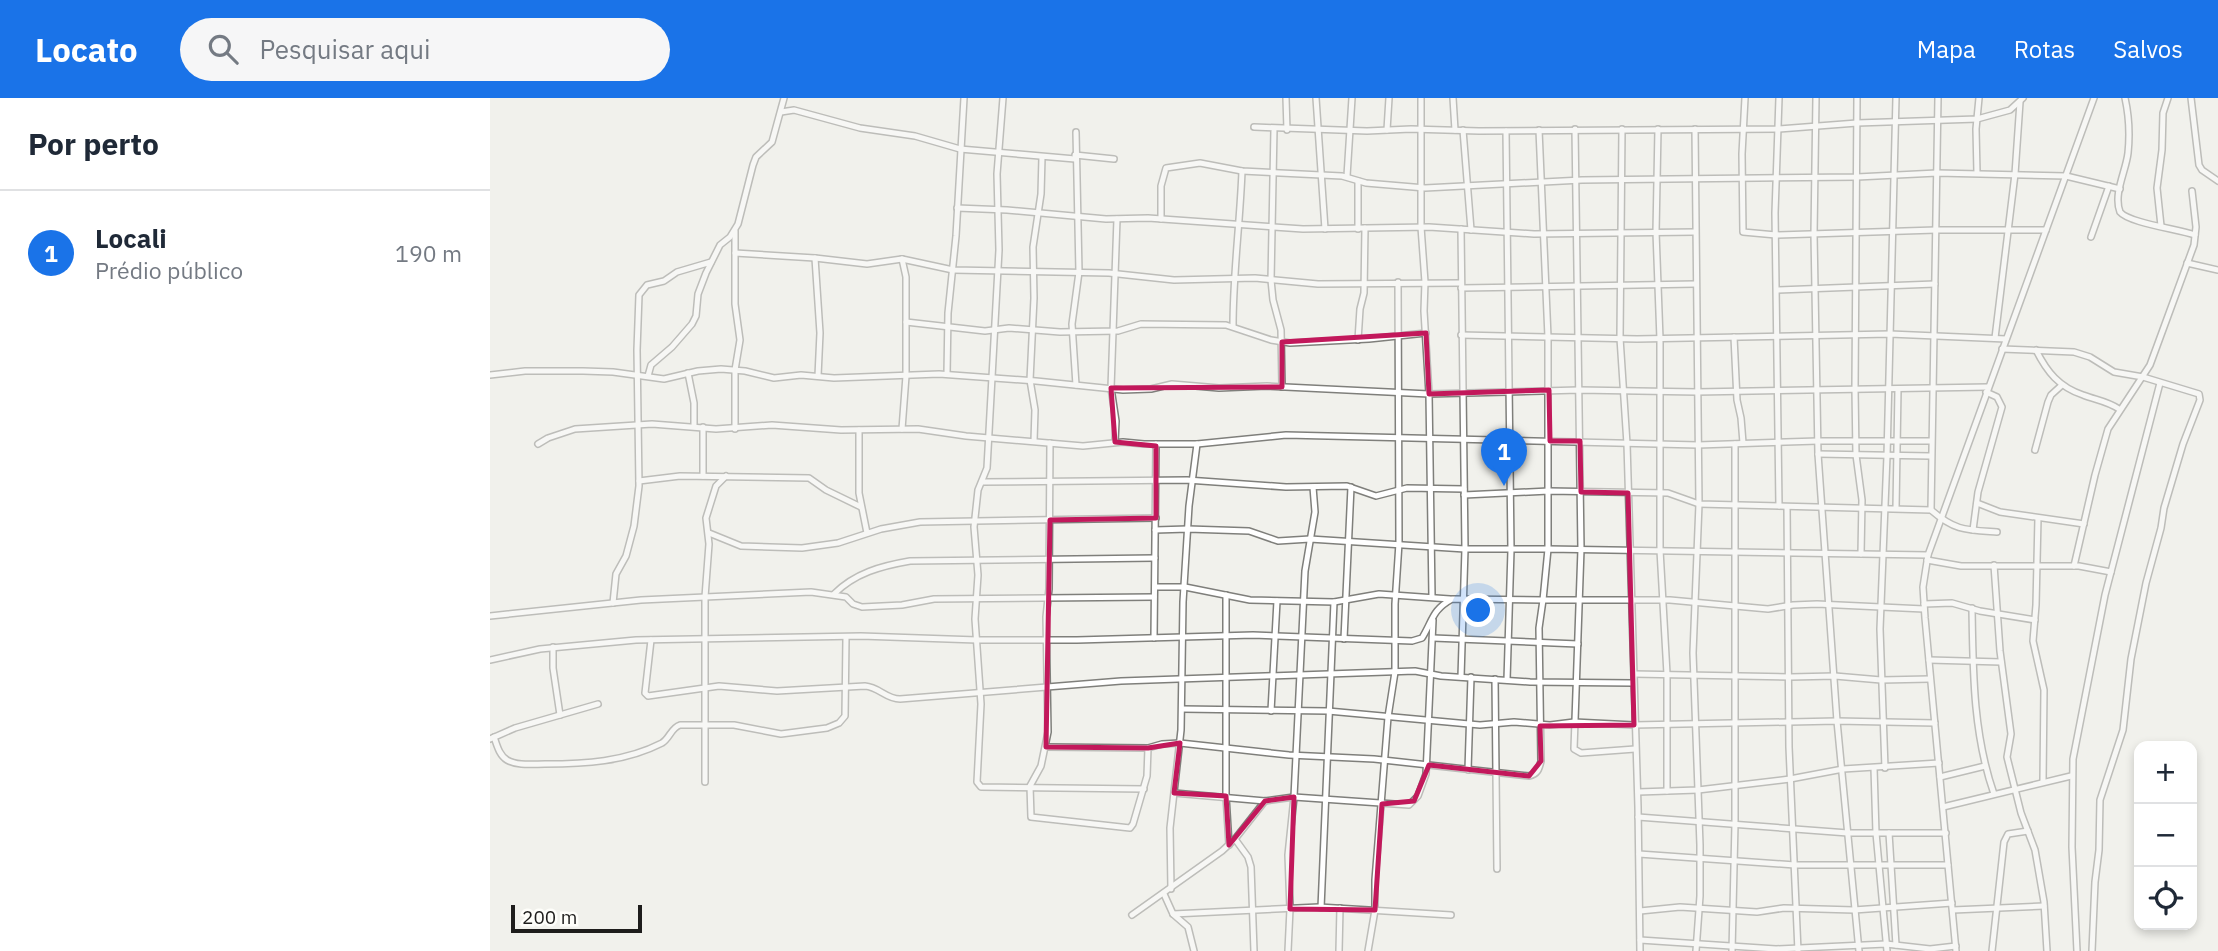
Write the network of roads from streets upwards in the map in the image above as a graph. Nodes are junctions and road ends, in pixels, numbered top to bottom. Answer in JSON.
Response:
{"nodes":[{"id":1,"x":784,"y":98,"type":"edge"},
{"id":2,"x":964,"y":98,"type":"edge"},
{"id":3,"x":1003,"y":98,"type":"edge"},
{"id":4,"x":1286,"y":98,"type":"edge"},
{"id":5,"x":1316,"y":98,"type":"edge"},
{"id":6,"x":1352,"y":98,"type":"edge"},
{"id":7,"x":1389,"y":98,"type":"edge"},
{"id":8,"x":1421,"y":98,"type":"edge"},
{"id":9,"x":1453,"y":98,"type":"edge"},
{"id":10,"x":1745,"y":98,"type":"edge"},
{"id":11,"x":1779,"y":98,"type":"edge"},
{"id":12,"x":1816,"y":98,"type":"edge"},
{"id":13,"x":1857,"y":98,"type":"edge"},
{"id":14,"x":1896,"y":98,"type":"edge"},
{"id":15,"x":1938,"y":98,"type":"edge"},
{"id":16,"x":1979,"y":98,"type":"edge"},
{"id":17,"x":2094,"y":98,"type":"edge"},
{"id":18,"x":2125,"y":98,"type":"edge"},
{"id":19,"x":2168,"y":98,"type":"edge"},
{"id":20,"x":2191,"y":98,"type":"edge"},
{"id":21,"x":2022,"y":100,"type":"edge"},
{"id":22,"x":781,"y":113,"type":"junction"},
{"id":23,"x":1977,"y":119,"type":"junction"},
{"id":24,"x":1938,"y":121,"type":"junction"},
{"id":25,"x":1896,"y":122,"type":"junction"},
{"id":26,"x":1857,"y":123,"type":"junction"},
{"id":27,"x":1816,"y":127,"type":"junction"},
{"id":28,"x":1254,"y":128,"type":"dead end"},
{"id":29,"x":1658,"y":128,"type":"junction"},
{"id":30,"x":1274,"y":129,"type":"junction"},
{"id":31,"x":1420,"y":129,"type":"junction"},
{"id":32,"x":1575,"y":129,"type":"junction"},
{"id":33,"x":1622,"y":129,"type":"junction"},
{"id":34,"x":1695,"y":129,"type":"junction"},
{"id":35,"x":1744,"y":129,"type":"junction"},
{"id":36,"x":1779,"y":129,"type":"junction"},
{"id":37,"x":1287,"y":130,"type":"junction"},
{"id":38,"x":1318,"y":130,"type":"junction"},
{"id":39,"x":1387,"y":130,"type":"junction"},
{"id":40,"x":1455,"y":130,"type":"junction"},
{"id":41,"x":1463,"y":130,"type":"junction"},
{"id":42,"x":1539,"y":130,"type":"junction"},
{"id":43,"x":1350,"y":131,"type":"junction"},
{"id":44,"x":1506,"y":131,"type":"junction"},
{"id":45,"x":1076,"y":132,"type":"dead end"},
{"id":46,"x":960,"y":149,"type":"junction"},
{"id":47,"x":999,"y":153,"type":"junction"},
{"id":48,"x":1075,"y":157,"type":"junction"},
{"id":49,"x":1042,"y":158,"type":"junction"},
{"id":50,"x":1114,"y":159,"type":"dead end"},
{"id":51,"x":1242,"y":171,"type":"junction"},
{"id":52,"x":1275,"y":173,"type":"junction"},
{"id":53,"x":1937,"y":173,"type":"junction"},
{"id":54,"x":1977,"y":173,"type":"junction"},
{"id":55,"x":2015,"y":174,"type":"junction"},
{"id":56,"x":1894,"y":175,"type":"junction"},
{"id":57,"x":1320,"y":176,"type":"junction"},
{"id":58,"x":1347,"y":176,"type":"junction"},
{"id":59,"x":2066,"y":176,"type":"junction"},
{"id":60,"x":1776,"y":177,"type":"junction"},
{"id":61,"x":1816,"y":177,"type":"junction"},
{"id":62,"x":1857,"y":177,"type":"junction"},
{"id":63,"x":1742,"y":178,"type":"junction"},
{"id":64,"x":1621,"y":180,"type":"junction"},
{"id":65,"x":1657,"y":180,"type":"junction"},
{"id":66,"x":1695,"y":180,"type":"junction"},
{"id":67,"x":1358,"y":181,"type":"junction"},
{"id":68,"x":1575,"y":181,"type":"junction"},
{"id":69,"x":2218,"y":181,"type":"edge"},
{"id":70,"x":1541,"y":182,"type":"junction"},
{"id":71,"x":1507,"y":183,"type":"junction"},
{"id":72,"x":1468,"y":186,"type":"junction"},
{"id":73,"x":2109,"y":186,"type":"junction"},
{"id":74,"x":1421,"y":188,"type":"junction"},
{"id":75,"x":2120,"y":189,"type":"junction"},
{"id":76,"x":2192,"y":191,"type":"dead end"},
{"id":77,"x":957,"y":208,"type":"junction"},
{"id":78,"x":998,"y":209,"type":"junction"},
{"id":79,"x":1038,"y":213,"type":"junction"},
{"id":80,"x":1077,"y":217,"type":"junction"},
{"id":81,"x":1117,"y":219,"type":"junction"},
{"id":82,"x":1161,"y":219,"type":"junction"},
{"id":83,"x":1239,"y":226,"type":"junction"},
{"id":84,"x":2161,"y":226,"type":"junction"},
{"id":85,"x":1421,"y":227,"type":"junction"},
{"id":86,"x":1273,"y":228,"type":"junction"},
{"id":87,"x":1325,"y":229,"type":"junction"},
{"id":88,"x":1362,"y":229,"type":"junction"},
{"id":89,"x":1461,"y":229,"type":"junction"},
{"id":90,"x":2007,"y":229,"type":"junction"},
{"id":91,"x":1471,"y":230,"type":"junction"},
{"id":92,"x":1936,"y":230,"type":"junction"},
{"id":93,"x":2046,"y":230,"type":"junction"},
{"id":94,"x":735,"y":231,"type":"junction"},
{"id":95,"x":1575,"y":232,"type":"junction"},
{"id":96,"x":1620,"y":232,"type":"junction"},
{"id":97,"x":1656,"y":232,"type":"junction"},
{"id":98,"x":1695,"y":232,"type":"junction"},
{"id":99,"x":1508,"y":233,"type":"junction"},
{"id":100,"x":1544,"y":233,"type":"junction"},
{"id":101,"x":1893,"y":233,"type":"junction"},
{"id":102,"x":1814,"y":234,"type":"junction"},
{"id":103,"x":1858,"y":234,"type":"junction"},
{"id":104,"x":1776,"y":235,"type":"junction"},
{"id":105,"x":2195,"y":236,"type":"junction"},
{"id":106,"x":2091,"y":237,"type":"dead end"},
{"id":107,"x":736,"y":253,"type":"junction"},
{"id":108,"x":815,"y":258,"type":"junction"},
{"id":109,"x":902,"y":259,"type":"junction"},
{"id":110,"x":711,"y":262,"type":"junction"},
{"id":111,"x":2187,"y":263,"type":"junction"},
{"id":112,"x":953,"y":270,"type":"junction"},
{"id":113,"x":2218,"y":270,"type":"edge"},
{"id":114,"x":998,"y":271,"type":"junction"},
{"id":115,"x":1032,"y":272,"type":"junction"},
{"id":116,"x":1079,"y":272,"type":"junction"},
{"id":117,"x":1115,"y":273,"type":"junction"},
{"id":118,"x":1233,"y":279,"type":"junction"},
{"id":119,"x":1271,"y":280,"type":"junction"},
{"id":120,"x":1364,"y":282,"type":"junction"},
{"id":121,"x":1398,"y":282,"type":"junction"},
{"id":122,"x":1425,"y":282,"type":"junction"},
{"id":123,"x":1658,"y":284,"type":"junction"},
{"id":124,"x":1695,"y":284,"type":"junction"},
{"id":125,"x":1576,"y":285,"type":"junction"},
{"id":126,"x":1620,"y":285,"type":"junction"},
{"id":127,"x":1935,"y":285,"type":"junction"},
{"id":128,"x":1461,"y":286,"type":"junction"},
{"id":129,"x":1546,"y":286,"type":"junction"},
{"id":130,"x":1892,"y":286,"type":"junction"},
{"id":131,"x":1508,"y":287,"type":"junction"},
{"id":132,"x":1857,"y":287,"type":"junction"},
{"id":133,"x":1815,"y":289,"type":"junction"},
{"id":134,"x":1777,"y":290,"type":"junction"},
{"id":135,"x":906,"y":322,"type":"junction"},
{"id":136,"x":1233,"y":326,"type":"junction"},
{"id":137,"x":947,"y":327,"type":"junction"},
{"id":138,"x":995,"y":328,"type":"junction"},
{"id":139,"x":1031,"y":330,"type":"junction"},
{"id":140,"x":1114,"y":331,"type":"junction"},
{"id":141,"x":1072,"y":332,"type":"junction"},
{"id":142,"x":1426,"y":333,"type":"junction"},
{"id":143,"x":1890,"y":334,"type":"junction"},
{"id":144,"x":1400,"y":335,"type":"junction"},
{"id":145,"x":1461,"y":335,"type":"junction"},
{"id":146,"x":1816,"y":335,"type":"junction"},
{"id":147,"x":1855,"y":335,"type":"junction"},
{"id":148,"x":1934,"y":335,"type":"junction"},
{"id":149,"x":1509,"y":336,"type":"junction"},
{"id":150,"x":1777,"y":336,"type":"junction"},
{"id":151,"x":1548,"y":337,"type":"junction"},
{"id":152,"x":1577,"y":337,"type":"junction"},
{"id":153,"x":1734,"y":337,"type":"junction"},
{"id":154,"x":1620,"y":338,"type":"junction"},
{"id":155,"x":1696,"y":338,"type":"junction"},
{"id":156,"x":1995,"y":338,"type":"junction"},
{"id":157,"x":2006,"y":338,"type":"junction"},
{"id":158,"x":1660,"y":339,"type":"junction"},
{"id":159,"x":1358,"y":340,"type":"junction"},
{"id":160,"x":1282,"y":342,"type":"junction"},
{"id":161,"x":2002,"y":349,"type":"junction"},
{"id":162,"x":2035,"y":351,"type":"junction"},
{"id":163,"x":735,"y":370,"type":"junction"},
{"id":164,"x":688,"y":373,"type":"junction"},
{"id":165,"x":638,"y":374,"type":"junction"},
{"id":166,"x":947,"y":374,"type":"junction"},
{"id":167,"x":490,"y":376,"type":"edge"},
{"id":168,"x":648,"y":376,"type":"junction"},
{"id":169,"x":818,"y":376,"type":"junction"},
{"id":170,"x":906,"y":376,"type":"junction"},
{"id":171,"x":991,"y":377,"type":"junction"},
{"id":172,"x":2143,"y":377,"type":"junction"},
{"id":173,"x":1030,"y":380,"type":"junction"},
{"id":174,"x":2160,"y":383,"type":"junction"},
{"id":175,"x":1076,"y":385,"type":"junction"},
{"id":176,"x":2062,"y":385,"type":"junction"},
{"id":177,"x":1282,"y":387,"type":"junction"},
{"id":178,"x":1932,"y":387,"type":"junction"},
{"id":179,"x":1111,"y":388,"type":"junction"},
{"id":180,"x":1898,"y":388,"type":"junction"},
{"id":181,"x":1817,"y":389,"type":"junction"},
{"id":182,"x":1855,"y":389,"type":"junction"},
{"id":183,"x":1888,"y":389,"type":"junction"},
{"id":184,"x":1987,"y":389,"type":"junction"},
{"id":185,"x":1549,"y":390,"type":"junction"},
{"id":186,"x":1579,"y":390,"type":"junction"},
{"id":187,"x":1623,"y":390,"type":"junction"},
{"id":188,"x":1777,"y":390,"type":"junction"},
{"id":189,"x":1509,"y":391,"type":"junction"},
{"id":190,"x":1660,"y":391,"type":"junction"},
{"id":191,"x":1736,"y":391,"type":"junction"},
{"id":192,"x":1399,"y":392,"type":"junction"},
{"id":193,"x":1462,"y":392,"type":"junction"},
{"id":194,"x":1697,"y":392,"type":"junction"},
{"id":195,"x":1429,"y":394,"type":"junction"},
{"id":196,"x":2119,"y":409,"type":"junction"},
{"id":197,"x":638,"y":424,"type":"junction"},
{"id":198,"x":694,"y":426,"type":"junction"},
{"id":199,"x":703,"y":427,"type":"junction"},
{"id":200,"x":735,"y":429,"type":"junction"},
{"id":201,"x":902,"y":429,"type":"junction"},
{"id":202,"x":859,"y":430,"type":"junction"},
{"id":203,"x":988,"y":438,"type":"junction"},
{"id":204,"x":1400,"y":438,"type":"junction"},
{"id":205,"x":1430,"y":439,"type":"junction"},
{"id":206,"x":1463,"y":440,"type":"junction"},
{"id":207,"x":1508,"y":440,"type":"junction"},
{"id":208,"x":1034,"y":441,"type":"junction"},
{"id":209,"x":1550,"y":441,"type":"junction"},
{"id":210,"x":1580,"y":441,"type":"junction"},
{"id":211,"x":1818,"y":441,"type":"junction"},
{"id":212,"x":1856,"y":441,"type":"junction"},
{"id":213,"x":1887,"y":441,"type":"junction"},
{"id":214,"x":1898,"y":441,"type":"junction"},
{"id":215,"x":1931,"y":441,"type":"junction"},
{"id":216,"x":1115,"y":442,"type":"junction"},
{"id":217,"x":1779,"y":442,"type":"junction"},
{"id":218,"x":1051,"y":443,"type":"junction"},
{"id":219,"x":1743,"y":443,"type":"junction"},
{"id":220,"x":538,"y":444,"type":"dead end"},
{"id":221,"x":1156,"y":444,"type":"junction"},
{"id":222,"x":1197,"y":444,"type":"junction"},
{"id":223,"x":1626,"y":444,"type":"junction"},
{"id":224,"x":1659,"y":444,"type":"junction"},
{"id":225,"x":1735,"y":444,"type":"junction"},
{"id":226,"x":1698,"y":445,"type":"junction"},
{"id":227,"x":2035,"y":450,"type":"dead end"},
{"id":228,"x":1818,"y":454,"type":"junction"},
{"id":229,"x":1856,"y":455,"type":"junction"},
{"id":230,"x":1887,"y":456,"type":"junction"},
{"id":231,"x":1898,"y":456,"type":"junction"},
{"id":232,"x":1930,"y":456,"type":"junction"},
{"id":233,"x":703,"y":476,"type":"junction"},
{"id":234,"x":726,"y":476,"type":"junction"},
{"id":235,"x":1157,"y":480,"type":"junction"},
{"id":236,"x":1192,"y":480,"type":"junction"},
{"id":237,"x":639,"y":481,"type":"junction"},
{"id":238,"x":1049,"y":481,"type":"junction"},
{"id":239,"x":983,"y":482,"type":"junction"},
{"id":240,"x":1313,"y":487,"type":"junction"},
{"id":241,"x":1351,"y":487,"type":"junction"},
{"id":242,"x":1430,"y":488,"type":"junction"},
{"id":243,"x":1399,"y":490,"type":"junction"},
{"id":244,"x":1549,"y":491,"type":"junction"},
{"id":245,"x":1464,"y":492,"type":"junction"},
{"id":246,"x":1581,"y":492,"type":"junction"},
{"id":247,"x":1510,"y":493,"type":"junction"},
{"id":248,"x":1628,"y":493,"type":"junction"},
{"id":249,"x":1660,"y":493,"type":"junction"},
{"id":250,"x":1977,"y":503,"type":"junction"},
{"id":251,"x":1699,"y":504,"type":"junction"},
{"id":252,"x":1735,"y":505,"type":"junction"},
{"id":253,"x":1779,"y":506,"type":"junction"},
{"id":254,"x":861,"y":507,"type":"junction"},
{"id":255,"x":1787,"y":507,"type":"junction"},
{"id":256,"x":1862,"y":507,"type":"junction"},
{"id":257,"x":1821,"y":508,"type":"junction"},
{"id":258,"x":1885,"y":508,"type":"junction"},
{"id":259,"x":1896,"y":508,"type":"junction"},
{"id":260,"x":1931,"y":510,"type":"junction"},
{"id":261,"x":1156,"y":518,"type":"junction"},
{"id":262,"x":1940,"y":518,"type":"junction"},
{"id":263,"x":2038,"y":518,"type":"junction"},
{"id":264,"x":1049,"y":520,"type":"junction"},
{"id":265,"x":975,"y":521,"type":"junction"},
{"id":266,"x":2084,"y":524,"type":"junction"},
{"id":267,"x":1188,"y":529,"type":"junction"},
{"id":268,"x":1156,"y":530,"type":"junction"},
{"id":269,"x":1973,"y":530,"type":"junction"},
{"id":270,"x":1997,"y":532,"type":"dead end"},
{"id":271,"x":709,"y":533,"type":"junction"},
{"id":272,"x":867,"y":533,"type":"junction"},
{"id":273,"x":1310,"y":539,"type":"junction"},
{"id":274,"x":1348,"y":540,"type":"junction"},
{"id":275,"x":1399,"y":543,"type":"junction"},
{"id":276,"x":1431,"y":546,"type":"junction"},
{"id":277,"x":1465,"y":549,"type":"junction"},
{"id":278,"x":1548,"y":549,"type":"junction"},
{"id":279,"x":1581,"y":549,"type":"junction"},
{"id":280,"x":1511,"y":550,"type":"junction"},
{"id":281,"x":1629,"y":550,"type":"junction"},
{"id":282,"x":1660,"y":551,"type":"junction"},
{"id":283,"x":1698,"y":551,"type":"junction"},
{"id":284,"x":1734,"y":552,"type":"junction"},
{"id":285,"x":1787,"y":553,"type":"junction"},
{"id":286,"x":1827,"y":554,"type":"junction"},
{"id":287,"x":1861,"y":554,"type":"junction"},
{"id":288,"x":1884,"y":554,"type":"junction"},
{"id":289,"x":1927,"y":557,"type":"junction"},
{"id":290,"x":1049,"y":558,"type":"junction"},
{"id":291,"x":1155,"y":558,"type":"junction"},
{"id":292,"x":976,"y":559,"type":"junction"},
{"id":293,"x":1994,"y":565,"type":"junction"},
{"id":294,"x":2036,"y":566,"type":"junction"},
{"id":295,"x":2074,"y":566,"type":"junction"},
{"id":296,"x":2111,"y":572,"type":"junction"},
{"id":297,"x":1155,"y":587,"type":"junction"},
{"id":298,"x":1185,"y":587,"type":"junction"},
{"id":299,"x":834,"y":594,"type":"junction"},
{"id":300,"x":1395,"y":594,"type":"junction"},
{"id":301,"x":1226,"y":595,"type":"junction"},
{"id":302,"x":705,"y":597,"type":"junction"},
{"id":303,"x":1154,"y":597,"type":"junction"},
{"id":304,"x":1432,"y":597,"type":"junction"},
{"id":305,"x":976,"y":599,"type":"junction"},
{"id":306,"x":1048,"y":599,"type":"junction"},
{"id":307,"x":1452,"y":599,"type":"junction"},
{"id":308,"x":1464,"y":599,"type":"junction"},
{"id":309,"x":1509,"y":599,"type":"junction"},
{"id":310,"x":1346,"y":600,"type":"junction"},
{"id":311,"x":1543,"y":600,"type":"junction"},
{"id":312,"x":1630,"y":600,"type":"junction"},
{"id":313,"x":1662,"y":600,"type":"junction"},
{"id":314,"x":1277,"y":601,"type":"junction"},
{"id":315,"x":1305,"y":601,"type":"junction"},
{"id":316,"x":1334,"y":601,"type":"junction"},
{"id":317,"x":1580,"y":601,"type":"junction"},
{"id":318,"x":1694,"y":601,"type":"junction"},
{"id":319,"x":613,"y":603,"type":"junction"},
{"id":320,"x":1830,"y":605,"type":"junction"},
{"id":321,"x":1734,"y":606,"type":"junction"},
{"id":322,"x":1787,"y":606,"type":"junction"},
{"id":323,"x":1882,"y":606,"type":"junction"},
{"id":324,"x":1924,"y":606,"type":"junction"},
{"id":325,"x":1972,"y":608,"type":"junction"},
{"id":326,"x":1433,"y":614,"type":"junction"},
{"id":327,"x":1998,"y":614,"type":"junction"},
{"id":328,"x":490,"y":617,"type":"edge"},
{"id":329,"x":2035,"y":620,"type":"junction"},
{"id":330,"x":1227,"y":636,"type":"junction"},
{"id":331,"x":1274,"y":636,"type":"junction"},
{"id":332,"x":1183,"y":637,"type":"junction"},
{"id":333,"x":846,"y":638,"type":"junction"},
{"id":334,"x":1154,"y":638,"type":"junction"},
{"id":335,"x":1302,"y":638,"type":"junction"},
{"id":336,"x":1433,"y":638,"type":"junction"},
{"id":337,"x":1333,"y":639,"type":"junction"},
{"id":338,"x":1344,"y":639,"type":"junction"},
{"id":339,"x":1464,"y":639,"type":"junction"},
{"id":340,"x":650,"y":640,"type":"junction"},
{"id":341,"x":705,"y":640,"type":"junction"},
{"id":342,"x":976,"y":640,"type":"junction"},
{"id":343,"x":1047,"y":640,"type":"junction"},
{"id":344,"x":1396,"y":641,"type":"junction"},
{"id":345,"x":1507,"y":641,"type":"junction"},
{"id":346,"x":1539,"y":643,"type":"junction"},
{"id":347,"x":1578,"y":644,"type":"junction"},
{"id":348,"x":553,"y":647,"type":"junction"},
{"id":349,"x":490,"y":660,"type":"edge"},
{"id":350,"x":1929,"y":660,"type":"junction"},
{"id":351,"x":1973,"y":662,"type":"junction"},
{"id":352,"x":2001,"y":662,"type":"junction"},
{"id":353,"x":1395,"y":672,"type":"junction"},
{"id":354,"x":1299,"y":674,"type":"junction"},
{"id":355,"x":1330,"y":674,"type":"junction"},
{"id":356,"x":1432,"y":674,"type":"junction"},
{"id":357,"x":1634,"y":674,"type":"junction"},
{"id":358,"x":1667,"y":674,"type":"junction"},
{"id":359,"x":1695,"y":674,"type":"junction"},
{"id":360,"x":1273,"y":675,"type":"junction"},
{"id":361,"x":1735,"y":675,"type":"junction"},
{"id":362,"x":1227,"y":676,"type":"junction"},
{"id":363,"x":1835,"y":676,"type":"junction"},
{"id":364,"x":1461,"y":677,"type":"junction"},
{"id":365,"x":1471,"y":677,"type":"junction"},
{"id":366,"x":1790,"y":677,"type":"junction"},
{"id":367,"x":1184,"y":678,"type":"junction"},
{"id":368,"x":1495,"y":679,"type":"junction"},
{"id":369,"x":1930,"y":679,"type":"junction"},
{"id":370,"x":1507,"y":680,"type":"junction"},
{"id":371,"x":1881,"y":680,"type":"junction"},
{"id":372,"x":1538,"y":682,"type":"junction"},
{"id":373,"x":1576,"y":682,"type":"junction"},
{"id":374,"x":1633,"y":683,"type":"junction"},
{"id":375,"x":705,"y":687,"type":"junction"},
{"id":376,"x":1047,"y":687,"type":"junction"},
{"id":377,"x":846,"y":688,"type":"junction"},
{"id":378,"x":980,"y":692,"type":"junction"},
{"id":379,"x":598,"y":704,"type":"dead end"},
{"id":380,"x":1182,"y":709,"type":"junction"},
{"id":381,"x":1227,"y":710,"type":"junction"},
{"id":382,"x":1271,"y":711,"type":"junction"},
{"id":383,"x":1299,"y":711,"type":"junction"},
{"id":384,"x":1328,"y":711,"type":"junction"},
{"id":385,"x":561,"y":715,"type":"junction"},
{"id":386,"x":1388,"y":717,"type":"junction"},
{"id":387,"x":1430,"y":721,"type":"junction"},
{"id":388,"x":1837,"y":721,"type":"junction"},
{"id":389,"x":1574,"y":722,"type":"junction"},
{"id":390,"x":1789,"y":722,"type":"junction"},
{"id":391,"x":1883,"y":722,"type":"junction"},
{"id":392,"x":1935,"y":723,"type":"junction"},
{"id":393,"x":1470,"y":724,"type":"junction"},
{"id":394,"x":1496,"y":724,"type":"junction"},
{"id":395,"x":1540,"y":724,"type":"junction"},
{"id":396,"x":1634,"y":724,"type":"junction"},
{"id":397,"x":1667,"y":724,"type":"junction"},
{"id":398,"x":1696,"y":724,"type":"junction"},
{"id":399,"x":1734,"y":724,"type":"junction"},
{"id":400,"x":704,"y":726,"type":"junction"},
{"id":401,"x":492,"y":738,"type":"edge"},
{"id":402,"x":1180,"y":743,"type":"junction"},
{"id":403,"x":1046,"y":747,"type":"junction"},
{"id":404,"x":1148,"y":748,"type":"junction"},
{"id":405,"x":1226,"y":748,"type":"junction"},
{"id":406,"x":1636,"y":749,"type":"junction"},
{"id":407,"x":1296,"y":755,"type":"junction"},
{"id":408,"x":1328,"y":758,"type":"junction"},
{"id":409,"x":1385,"y":760,"type":"junction"},
{"id":410,"x":1939,"y":763,"type":"junction"},
{"id":411,"x":1427,"y":765,"type":"junction"},
{"id":412,"x":1985,"y":766,"type":"junction"},
{"id":413,"x":1874,"y":768,"type":"junction"},
{"id":414,"x":1885,"y":768,"type":"junction"},
{"id":415,"x":1843,"y":769,"type":"junction"},
{"id":416,"x":1468,"y":770,"type":"junction"},
{"id":417,"x":1496,"y":773,"type":"junction"},
{"id":418,"x":2071,"y":776,"type":"junction"},
{"id":419,"x":1940,"y":777,"type":"junction"},
{"id":420,"x":1790,"y":779,"type":"junction"},
{"id":421,"x":2043,"y":781,"type":"junction"},
{"id":422,"x":705,"y":782,"type":"dead end"},
{"id":423,"x":1735,"y":785,"type":"junction"},
{"id":424,"x":1030,"y":786,"type":"junction"},
{"id":425,"x":2016,"y":788,"type":"junction"},
{"id":426,"x":1144,"y":789,"type":"junction"},
{"id":427,"x":1698,"y":790,"type":"junction"},
{"id":428,"x":1667,"y":791,"type":"junction"},
{"id":429,"x":1638,"y":792,"type":"junction"},
{"id":430,"x":1174,"y":793,"type":"junction"},
{"id":431,"x":1994,"y":794,"type":"junction"},
{"id":432,"x":1226,"y":796,"type":"junction"},
{"id":433,"x":1294,"y":797,"type":"junction"},
{"id":434,"x":1325,"y":800,"type":"junction"},
{"id":435,"x":1265,"y":801,"type":"junction"},
{"id":436,"x":1382,"y":804,"type":"junction"},
{"id":437,"x":1943,"y":807,"type":"junction"},
{"id":438,"x":1638,"y":817,"type":"junction"},
{"id":439,"x":1699,"y":822,"type":"junction"},
{"id":440,"x":1735,"y":824,"type":"junction"},
{"id":441,"x":1793,"y":830,"type":"junction"},
{"id":442,"x":2028,"y":831,"type":"junction"},
{"id":443,"x":1848,"y":833,"type":"junction"},
{"id":444,"x":1876,"y":833,"type":"junction"},
{"id":445,"x":1889,"y":833,"type":"junction"},
{"id":446,"x":1945,"y":833,"type":"junction"},
{"id":447,"x":1235,"y":839,"type":"junction"},
{"id":448,"x":1229,"y":845,"type":"junction"},
{"id":449,"x":1639,"y":854,"type":"junction"},
{"id":450,"x":1700,"y":860,"type":"junction"},
{"id":451,"x":1734,"y":860,"type":"junction"},
{"id":452,"x":1948,"y":864,"type":"junction"},
{"id":453,"x":1794,"y":865,"type":"junction"},
{"id":454,"x":1850,"y":866,"type":"junction"},
{"id":455,"x":1879,"y":866,"type":"junction"},
{"id":456,"x":1891,"y":866,"type":"junction"},
{"id":457,"x":1497,"y":869,"type":"dead end"},
{"id":458,"x":1171,"y":889,"type":"junction"},
{"id":459,"x":1164,"y":894,"type":"junction"},
{"id":460,"x":2044,"y":906,"type":"junction"},
{"id":461,"x":1952,"y":907,"type":"junction"},
{"id":462,"x":1321,"y":908,"type":"junction"},
{"id":463,"x":1340,"y":908,"type":"junction"},
{"id":464,"x":1699,"y":908,"type":"junction"},
{"id":465,"x":1797,"y":908,"type":"junction"},
{"id":466,"x":1894,"y":908,"type":"junction"},
{"id":467,"x":1998,"y":908,"type":"junction"},
{"id":468,"x":1290,"y":909,"type":"junction"},
{"id":469,"x":1733,"y":909,"type":"junction"},
{"id":470,"x":1882,"y":909,"type":"junction"},
{"id":471,"x":1375,"y":910,"type":"junction"},
{"id":472,"x":1854,"y":910,"type":"junction"},
{"id":473,"x":1640,"y":911,"type":"junction"},
{"id":474,"x":1251,"y":912,"type":"junction"},
{"id":475,"x":1173,"y":914,"type":"junction"},
{"id":476,"x":1132,"y":915,"type":"dead end"},
{"id":477,"x":1451,"y":915,"type":"dead end"},
{"id":478,"x":1640,"y":940,"type":"junction"},
{"id":479,"x":1896,"y":945,"type":"junction"},
{"id":480,"x":1696,"y":948,"type":"edge"},
{"id":481,"x":1859,"y":948,"type":"edge"},
{"id":482,"x":1886,"y":948,"type":"edge"},
{"id":483,"x":1732,"y":949,"type":"edge"},
{"id":484,"x":1956,"y":949,"type":"edge"},
{"id":485,"x":1798,"y":950,"type":"edge"},
{"id":486,"x":1194,"y":951,"type":"edge"},
{"id":487,"x":1254,"y":951,"type":"edge"},
{"id":488,"x":1288,"y":951,"type":"edge"},
{"id":489,"x":1339,"y":951,"type":"edge"},
{"id":490,"x":1368,"y":951,"type":"edge"},
{"id":491,"x":1640,"y":951,"type":"edge"},
{"id":492,"x":1992,"y":951,"type":"edge"},
{"id":493,"x":2047,"y":951,"type":"edge"},
{"id":494,"x":2077,"y":951,"type":"edge"},
{"id":495,"x":2092,"y":951,"type":"edge"}],
"edges":[{"from":1,"to":22,"type":"street"},
{"from":2,"to":46,"type":"street"},
{"from":3,"to":47,"type":"street"},
{"from":4,"to":37,"type":"street"},
{"from":5,"to":38,"type":"street"},
{"from":6,"to":43,"type":"street"},
{"from":7,"to":39,"type":"street"},
{"from":8,"to":31,"type":"street"},
{"from":9,"to":40,"type":"street"},
{"from":10,"to":35,"type":"street"},
{"from":11,"to":36,"type":"street"},
{"from":12,"to":27,"type":"street"},
{"from":13,"to":26,"type":"street"},
{"from":14,"to":25,"type":"street"},
{"from":15,"to":24,"type":"street"},
{"from":16,"to":23,"type":"street"},
{"from":17,"to":59,"type":"street"},
{"from":18,"to":75,"type":"street"},
{"from":19,"to":84,"type":"street"},
{"from":20,"to":69,"type":"street"},
{"from":21,"to":23,"type":"street"},
{"from":21,"to":55,"type":"street"},
{"from":22,"to":46,"type":"street"},
{"from":22,"to":94,"type":"street"},
{"from":23,"to":24,"type":"street"},
{"from":23,"to":54,"type":"street"},
{"from":24,"to":25,"type":"street"},
{"from":24,"to":53,"type":"street"},
{"from":25,"to":26,"type":"street"},
{"from":25,"to":56,"type":"street"},
{"from":26,"to":27,"type":"street"},
{"from":26,"to":62,"type":"street"},
{"from":27,"to":36,"type":"street"},
{"from":27,"to":61,"type":"street"},
{"from":28,"to":30,"type":"street"},
{"from":29,"to":33,"type":"street"},
{"from":29,"to":34,"type":"street"},
{"from":29,"to":65,"type":"street"},
{"from":30,"to":37,"type":"street"},
{"from":30,"to":52,"type":"street"},
{"from":31,"to":39,"type":"street"},
{"from":31,"to":40,"type":"street"},
{"from":31,"to":74,"type":"street"},
{"from":32,"to":33,"type":"street"},
{"from":32,"to":42,"type":"street"},
{"from":32,"to":68,"type":"street"},
{"from":33,"to":64,"type":"street"},
{"from":34,"to":35,"type":"street"},
{"from":34,"to":66,"type":"street"},
{"from":35,"to":36,"type":"street"},
{"from":35,"to":63,"type":"street"},
{"from":36,"to":60,"type":"street"},
{"from":37,"to":38,"type":"street"},
{"from":38,"to":43,"type":"street"},
{"from":38,"to":57,"type":"street"},
{"from":39,"to":43,"type":"street"},
{"from":40,"to":41,"type":"street"},
{"from":41,"to":44,"type":"street"},
{"from":41,"to":72,"type":"street"},
{"from":42,"to":44,"type":"street"},
{"from":42,"to":70,"type":"street"},
{"from":43,"to":58,"type":"street"},
{"from":44,"to":71,"type":"street"},
{"from":45,"to":48,"type":"street"},
{"from":46,"to":47,"type":"street"},
{"from":46,"to":77,"type":"street"},
{"from":47,"to":49,"type":"street"},
{"from":47,"to":78,"type":"street"},
{"from":48,"to":49,"type":"street"},
{"from":48,"to":50,"type":"street"},
{"from":48,"to":80,"type":"street"},
{"from":49,"to":79,"type":"street"},
{"from":51,"to":52,"type":"street"},
{"from":51,"to":82,"type":"street"},
{"from":51,"to":83,"type":"street"},
{"from":52,"to":57,"type":"street"},
{"from":52,"to":86,"type":"street"},
{"from":53,"to":54,"type":"street"},
{"from":53,"to":56,"type":"street"},
{"from":53,"to":92,"type":"street"},
{"from":54,"to":55,"type":"street"},
{"from":55,"to":59,"type":"street"},
{"from":55,"to":90,"type":"street"},
{"from":56,"to":62,"type":"street"},
{"from":56,"to":101,"type":"street"},
{"from":57,"to":58,"type":"street"},
{"from":57,"to":87,"type":"street"},
{"from":58,"to":67,"type":"street"},
{"from":59,"to":73,"type":"street"},
{"from":59,"to":93,"type":"street"},
{"from":60,"to":61,"type":"street"},
{"from":60,"to":63,"type":"street"},
{"from":60,"to":104,"type":"street"},
{"from":61,"to":62,"type":"street"},
{"from":61,"to":102,"type":"street"},
{"from":62,"to":103,"type":"street"},
{"from":63,"to":66,"type":"street"},
{"from":63,"to":104,"type":"street"},
{"from":64,"to":65,"type":"street"},
{"from":64,"to":68,"type":"street"},
{"from":64,"to":96,"type":"street"},
{"from":65,"to":66,"type":"street"},
{"from":65,"to":97,"type":"street"},
{"from":66,"to":98,"type":"street"},
{"from":67,"to":74,"type":"street"},
{"from":67,"to":88,"type":"street"},
{"from":68,"to":70,"type":"street"},
{"from":68,"to":95,"type":"street"},
{"from":70,"to":71,"type":"street"},
{"from":70,"to":100,"type":"street"},
{"from":71,"to":72,"type":"street"},
{"from":71,"to":99,"type":"street"},
{"from":72,"to":74,"type":"street"},
{"from":72,"to":91,"type":"street"},
{"from":73,"to":75,"type":"street"},
{"from":73,"to":106,"type":"street"},
{"from":74,"to":85,"type":"street"},
{"from":75,"to":84,"type":"street"},
{"from":76,"to":105,"type":"street"},
{"from":77,"to":78,"type":"street"},
{"from":77,"to":112,"type":"street"},
{"from":78,"to":79,"type":"street"},
{"from":78,"to":114,"type":"street"},
{"from":79,"to":80,"type":"street"},
{"from":79,"to":115,"type":"street"},
{"from":80,"to":81,"type":"street"},
{"from":80,"to":116,"type":"street"},
{"from":81,"to":82,"type":"street"},
{"from":81,"to":117,"type":"street"},
{"from":82,"to":83,"type":"street"},
{"from":83,"to":86,"type":"street"},
{"from":83,"to":118,"type":"street"},
{"from":84,"to":105,"type":"street"},
{"from":85,"to":88,"type":"street"},
{"from":85,"to":89,"type":"street"},
{"from":85,"to":122,"type":"street"},
{"from":86,"to":87,"type":"street"},
{"from":86,"to":119,"type":"street"},
{"from":87,"to":88,"type":"street"},
{"from":88,"to":120,"type":"street"},
{"from":89,"to":91,"type":"street"},
{"from":89,"to":128,"type":"street"},
{"from":90,"to":92,"type":"street"},
{"from":90,"to":93,"type":"street"},
{"from":90,"to":156,"type":"street"},
{"from":91,"to":99,"type":"street"},
{"from":92,"to":101,"type":"street"},
{"from":92,"to":127,"type":"street"},
{"from":93,"to":157,"type":"street"},
{"from":94,"to":107,"type":"street"},
{"from":94,"to":110,"type":"street"},
{"from":95,"to":96,"type":"street"},
{"from":95,"to":100,"type":"street"},
{"from":95,"to":125,"type":"street"},
{"from":96,"to":97,"type":"street"},
{"from":96,"to":126,"type":"street"},
{"from":97,"to":98,"type":"street"},
{"from":97,"to":123,"type":"street"},
{"from":98,"to":124,"type":"street"},
{"from":99,"to":100,"type":"street"},
{"from":99,"to":131,"type":"street"},
{"from":100,"to":129,"type":"street"},
{"from":101,"to":103,"type":"street"},
{"from":101,"to":130,"type":"street"},
{"from":102,"to":103,"type":"street"},
{"from":102,"to":104,"type":"street"},
{"from":102,"to":133,"type":"street"},
{"from":103,"to":132,"type":"street"},
{"from":104,"to":134,"type":"street"},
{"from":105,"to":111,"type":"street"},
{"from":107,"to":108,"type":"street"},
{"from":107,"to":163,"type":"street"},
{"from":108,"to":109,"type":"street"},
{"from":108,"to":169,"type":"street"},
{"from":109,"to":112,"type":"street"},
{"from":109,"to":135,"type":"street"},
{"from":110,"to":165,"type":"street"},
{"from":110,"to":168,"type":"street"},
{"from":111,"to":113,"type":"street"},
{"from":111,"to":172,"type":"street"},
{"from":112,"to":114,"type":"street"},
{"from":112,"to":137,"type":"street"},
{"from":114,"to":115,"type":"street"},
{"from":114,"to":138,"type":"street"},
{"from":115,"to":116,"type":"street"},
{"from":115,"to":139,"type":"street"},
{"from":116,"to":117,"type":"street"},
{"from":116,"to":141,"type":"street"},
{"from":117,"to":118,"type":"street"},
{"from":117,"to":140,"type":"street"},
{"from":118,"to":119,"type":"street"},
{"from":118,"to":136,"type":"street"},
{"from":119,"to":120,"type":"street"},
{"from":119,"to":160,"type":"street"},
{"from":120,"to":121,"type":"street"},
{"from":120,"to":159,"type":"street"},
{"from":121,"to":122,"type":"street"},
{"from":121,"to":144,"type":"street"},
{"from":122,"to":128,"type":"street"},
{"from":122,"to":142,"type":"street"},
{"from":123,"to":124,"type":"street"},
{"from":123,"to":126,"type":"street"},
{"from":123,"to":158,"type":"street"},
{"from":124,"to":155,"type":"street"},
{"from":125,"to":126,"type":"street"},
{"from":125,"to":129,"type":"street"},
{"from":125,"to":152,"type":"street"},
{"from":126,"to":154,"type":"street"},
{"from":127,"to":130,"type":"street"},
{"from":127,"to":148,"type":"street"},
{"from":128,"to":131,"type":"street"},
{"from":128,"to":145,"type":"street"},
{"from":129,"to":131,"type":"street"},
{"from":129,"to":151,"type":"street"},
{"from":130,"to":132,"type":"street"},
{"from":130,"to":143,"type":"street"},
{"from":131,"to":149,"type":"street"},
{"from":132,"to":133,"type":"street"},
{"from":132,"to":147,"type":"street"},
{"from":133,"to":134,"type":"street"},
{"from":133,"to":146,"type":"street"},
{"from":134,"to":150,"type":"street"},
{"from":135,"to":137,"type":"street"},
{"from":135,"to":170,"type":"street"},
{"from":136,"to":140,"type":"street"},
{"from":136,"to":160,"type":"street"},
{"from":137,"to":138,"type":"street"},
{"from":137,"to":166,"type":"street"},
{"from":138,"to":139,"type":"street"},
{"from":138,"to":171,"type":"street"},
{"from":139,"to":141,"type":"street"},
{"from":139,"to":173,"type":"street"},
{"from":140,"to":141,"type":"street"},
{"from":140,"to":179,"type":"street"},
{"from":141,"to":175,"type":"street"},
{"from":142,"to":144,"type":"street"},
{"from":142,"to":195,"type":"street"},
{"from":143,"to":147,"type":"street"},
{"from":143,"to":148,"type":"street"},
{"from":143,"to":183,"type":"street"},
{"from":144,"to":159,"type":"street"},
{"from":144,"to":192,"type":"street"},
{"from":145,"to":149,"type":"street"},
{"from":145,"to":193,"type":"street"},
{"from":146,"to":147,"type":"street"},
{"from":146,"to":150,"type":"street"},
{"from":146,"to":181,"type":"street"},
{"from":147,"to":182,"type":"street"},
{"from":148,"to":156,"type":"street"},
{"from":148,"to":178,"type":"street"},
{"from":149,"to":151,"type":"street"},
{"from":149,"to":189,"type":"street"},
{"from":150,"to":153,"type":"street"},
{"from":150,"to":188,"type":"street"},
{"from":151,"to":152,"type":"street"},
{"from":151,"to":185,"type":"street"},
{"from":152,"to":154,"type":"street"},
{"from":152,"to":186,"type":"street"},
{"from":153,"to":155,"type":"street"},
{"from":153,"to":191,"type":"street"},
{"from":154,"to":158,"type":"street"},
{"from":154,"to":187,"type":"street"},
{"from":155,"to":158,"type":"street"},
{"from":155,"to":194,"type":"street"},
{"from":156,"to":157,"type":"street"},
{"from":157,"to":161,"type":"street"},
{"from":158,"to":190,"type":"street"},
{"from":159,"to":160,"type":"street"},
{"from":160,"to":177,"type":"street"},
{"from":161,"to":162,"type":"street"},
{"from":161,"to":184,"type":"street"},
{"from":162,"to":172,"type":"street"},
{"from":162,"to":176,"type":"street"},
{"from":163,"to":164,"type":"street"},
{"from":163,"to":169,"type":"street"},
{"from":163,"to":200,"type":"street"},
{"from":164,"to":168,"type":"street"},
{"from":164,"to":198,"type":"street"},
{"from":165,"to":167,"type":"street"},
{"from":165,"to":168,"type":"street"},
{"from":165,"to":197,"type":"street"},
{"from":166,"to":170,"type":"street"},
{"from":166,"to":171,"type":"street"},
{"from":169,"to":170,"type":"street"},
{"from":170,"to":201,"type":"street"},
{"from":171,"to":173,"type":"street"},
{"from":171,"to":203,"type":"street"},
{"from":172,"to":174,"type":"street"},
{"from":172,"to":196,"type":"street"},
{"from":173,"to":175,"type":"street"},
{"from":173,"to":208,"type":"street"},
{"from":174,"to":296,"type":"street"},
{"from":174,"to":495,"type":"street"},
{"from":175,"to":179,"type":"street"},
{"from":176,"to":196,"type":"street"},
{"from":176,"to":227,"type":"street"},
{"from":177,"to":179,"type":"street"},
{"from":177,"to":192,"type":"street"},
{"from":178,"to":180,"type":"street"},
{"from":178,"to":184,"type":"street"},
{"from":178,"to":215,"type":"street"},
{"from":179,"to":216,"type":"street"},
{"from":180,"to":183,"type":"street"},
{"from":180,"to":214,"type":"street"},
{"from":181,"to":182,"type":"street"},
{"from":181,"to":188,"type":"street"},
{"from":181,"to":211,"type":"street"},
{"from":182,"to":183,"type":"street"},
{"from":182,"to":212,"type":"street"},
{"from":183,"to":213,"type":"street"},
{"from":184,"to":250,"type":"street"},
{"from":184,"to":262,"type":"street"},
{"from":185,"to":186,"type":"street"},
{"from":185,"to":189,"type":"street"},
{"from":185,"to":209,"type":"street"},
{"from":186,"to":187,"type":"street"},
{"from":186,"to":210,"type":"street"},
{"from":187,"to":190,"type":"street"},
{"from":187,"to":223,"type":"street"},
{"from":188,"to":191,"type":"street"},
{"from":188,"to":217,"type":"street"},
{"from":189,"to":193,"type":"street"},
{"from":189,"to":207,"type":"street"},
{"from":190,"to":194,"type":"street"},
{"from":190,"to":224,"type":"street"},
{"from":191,"to":194,"type":"street"},
{"from":191,"to":219,"type":"street"},
{"from":192,"to":195,"type":"street"},
{"from":192,"to":204,"type":"street"},
{"from":193,"to":195,"type":"street"},
{"from":193,"to":206,"type":"street"},
{"from":194,"to":226,"type":"street"},
{"from":195,"to":205,"type":"street"},
{"from":196,"to":266,"type":"street"},
{"from":197,"to":198,"type":"street"},
{"from":197,"to":220,"type":"street"},
{"from":197,"to":237,"type":"street"},
{"from":198,"to":199,"type":"street"},
{"from":199,"to":200,"type":"street"},
{"from":199,"to":233,"type":"street"},
{"from":200,"to":202,"type":"street"},
{"from":201,"to":202,"type":"street"},
{"from":201,"to":203,"type":"street"},
{"from":202,"to":254,"type":"street"},
{"from":203,"to":208,"type":"street"},
{"from":203,"to":239,"type":"street"},
{"from":204,"to":205,"type":"street"},
{"from":204,"to":222,"type":"street"},
{"from":204,"to":243,"type":"street"},
{"from":205,"to":206,"type":"street"},
{"from":205,"to":242,"type":"street"},
{"from":206,"to":207,"type":"street"},
{"from":206,"to":245,"type":"street"},
{"from":207,"to":209,"type":"street"},
{"from":207,"to":247,"type":"street"},
{"from":208,"to":218,"type":"street"},
{"from":209,"to":210,"type":"street"},
{"from":209,"to":244,"type":"street"},
{"from":210,"to":223,"type":"street"},
{"from":210,"to":246,"type":"street"},
{"from":211,"to":212,"type":"street"},
{"from":211,"to":217,"type":"street"},
{"from":211,"to":228,"type":"street"},
{"from":212,"to":213,"type":"street"},
{"from":212,"to":229,"type":"street"},
{"from":213,"to":214,"type":"street"},
{"from":213,"to":230,"type":"street"},
{"from":214,"to":215,"type":"street"},
{"from":214,"to":231,"type":"street"},
{"from":215,"to":232,"type":"street"},
{"from":216,"to":218,"type":"street"},
{"from":216,"to":221,"type":"street"},
{"from":217,"to":219,"type":"street"},
{"from":217,"to":253,"type":"street"},
{"from":218,"to":238,"type":"street"},
{"from":219,"to":225,"type":"street"},
{"from":221,"to":222,"type":"street"},
{"from":221,"to":235,"type":"street"},
{"from":222,"to":236,"type":"street"},
{"from":223,"to":224,"type":"street"},
{"from":223,"to":248,"type":"street"},
{"from":224,"to":226,"type":"street"},
{"from":224,"to":249,"type":"street"},
{"from":225,"to":226,"type":"street"},
{"from":225,"to":252,"type":"street"},
{"from":226,"to":251,"type":"street"},
{"from":228,"to":229,"type":"street"},
{"from":228,"to":257,"type":"street"},
{"from":229,"to":230,"type":"street"},
{"from":229,"to":256,"type":"street"},
{"from":230,"to":231,"type":"street"},
{"from":230,"to":258,"type":"street"},
{"from":231,"to":232,"type":"street"},
{"from":231,"to":259,"type":"street"},
{"from":232,"to":260,"type":"street"},
{"from":233,"to":234,"type":"street"},
{"from":233,"to":237,"type":"street"},
{"from":234,"to":254,"type":"street"},
{"from":234,"to":271,"type":"street"},
{"from":235,"to":236,"type":"street"},
{"from":235,"to":238,"type":"street"},
{"from":235,"to":261,"type":"street"},
{"from":236,"to":240,"type":"street"},
{"from":236,"to":267,"type":"street"},
{"from":237,"to":319,"type":"street"},
{"from":238,"to":239,"type":"street"},
{"from":238,"to":264,"type":"street"},
{"from":239,"to":265,"type":"street"},
{"from":240,"to":241,"type":"street"},
{"from":240,"to":273,"type":"street"},
{"from":241,"to":243,"type":"street"},
{"from":241,"to":274,"type":"street"},
{"from":242,"to":243,"type":"street"},
{"from":242,"to":245,"type":"street"},
{"from":242,"to":276,"type":"street"},
{"from":243,"to":275,"type":"street"},
{"from":244,"to":246,"type":"street"},
{"from":244,"to":247,"type":"street"},
{"from":244,"to":278,"type":"street"},
{"from":245,"to":247,"type":"street"},
{"from":245,"to":277,"type":"street"},
{"from":246,"to":248,"type":"street"},
{"from":246,"to":279,"type":"street"},
{"from":247,"to":280,"type":"street"},
{"from":248,"to":249,"type":"street"},
{"from":248,"to":281,"type":"street"},
{"from":249,"to":251,"type":"street"},
{"from":249,"to":282,"type":"street"},
{"from":250,"to":263,"type":"street"},
{"from":250,"to":269,"type":"street"},
{"from":251,"to":252,"type":"street"},
{"from":251,"to":283,"type":"street"},
{"from":252,"to":253,"type":"street"},
{"from":252,"to":284,"type":"street"},
{"from":253,"to":255,"type":"street"},
{"from":254,"to":272,"type":"street"},
{"from":255,"to":257,"type":"street"},
{"from":255,"to":285,"type":"street"},
{"from":256,"to":257,"type":"street"},
{"from":256,"to":258,"type":"street"},
{"from":256,"to":287,"type":"street"},
{"from":257,"to":286,"type":"street"},
{"from":258,"to":259,"type":"street"},
{"from":258,"to":288,"type":"street"},
{"from":259,"to":260,"type":"street"},
{"from":260,"to":262,"type":"street"},
{"from":261,"to":264,"type":"street"},
{"from":261,"to":268,"type":"street"},
{"from":262,"to":269,"type":"street"},
{"from":262,"to":289,"type":"street"},
{"from":263,"to":266,"type":"street"},
{"from":263,"to":294,"type":"street"},
{"from":264,"to":265,"type":"street"},
{"from":264,"to":290,"type":"street"},
{"from":265,"to":272,"type":"street"},
{"from":265,"to":292,"type":"street"},
{"from":266,"to":295,"type":"street"},
{"from":267,"to":268,"type":"street"},
{"from":267,"to":273,"type":"street"},
{"from":267,"to":298,"type":"street"},
{"from":268,"to":291,"type":"street"},
{"from":269,"to":270,"type":"street"},
{"from":271,"to":272,"type":"street"},
{"from":271,"to":302,"type":"street"},
{"from":273,"to":274,"type":"street"},
{"from":273,"to":315,"type":"street"},
{"from":274,"to":275,"type":"street"},
{"from":274,"to":310,"type":"street"},
{"from":275,"to":276,"type":"street"},
{"from":275,"to":300,"type":"street"},
{"from":276,"to":277,"type":"street"},
{"from":276,"to":304,"type":"street"},
{"from":277,"to":280,"type":"street"},
{"from":277,"to":308,"type":"street"},
{"from":278,"to":279,"type":"street"},
{"from":278,"to":280,"type":"street"},
{"from":278,"to":311,"type":"street"},
{"from":279,"to":281,"type":"street"},
{"from":279,"to":317,"type":"street"},
{"from":280,"to":309,"type":"street"},
{"from":281,"to":282,"type":"street"},
{"from":281,"to":312,"type":"street"},
{"from":282,"to":283,"type":"street"},
{"from":282,"to":313,"type":"street"},
{"from":283,"to":284,"type":"street"},
{"from":283,"to":318,"type":"street"},
{"from":284,"to":285,"type":"street"},
{"from":284,"to":321,"type":"street"},
{"from":285,"to":286,"type":"street"},
{"from":285,"to":322,"type":"street"},
{"from":286,"to":287,"type":"street"},
{"from":286,"to":320,"type":"street"},
{"from":287,"to":288,"type":"street"},
{"from":288,"to":289,"type":"street"},
{"from":288,"to":323,"type":"street"},
{"from":289,"to":293,"type":"street"},
{"from":289,"to":324,"type":"street"},
{"from":290,"to":291,"type":"street"},
{"from":290,"to":292,"type":"street"},
{"from":290,"to":306,"type":"street"},
{"from":291,"to":297,"type":"street"},
{"from":292,"to":299,"type":"street"},
{"from":292,"to":305,"type":"street"},
{"from":293,"to":294,"type":"street"},
{"from":293,"to":327,"type":"street"},
{"from":294,"to":295,"type":"street"},
{"from":294,"to":329,"type":"street"},
{"from":295,"to":296,"type":"street"},
{"from":296,"to":418,"type":"street"},
{"from":297,"to":298,"type":"street"},
{"from":297,"to":303,"type":"street"},
{"from":298,"to":301,"type":"street"},
{"from":298,"to":332,"type":"street"},
{"from":299,"to":302,"type":"street"},
{"from":299,"to":305,"type":"street"},
{"from":300,"to":304,"type":"street"},
{"from":300,"to":310,"type":"street"},
{"from":300,"to":344,"type":"street"},
{"from":301,"to":314,"type":"street"},
{"from":301,"to":330,"type":"street"},
{"from":302,"to":319,"type":"street"},
{"from":302,"to":341,"type":"street"},
{"from":303,"to":306,"type":"street"},
{"from":303,"to":334,"type":"street"},
{"from":304,"to":307,"type":"street"},
{"from":305,"to":306,"type":"street"},
{"from":305,"to":342,"type":"street"},
{"from":306,"to":343,"type":"street"},
{"from":307,"to":308,"type":"street"},
{"from":307,"to":326,"type":"street"},
{"from":308,"to":309,"type":"street"},
{"from":308,"to":339,"type":"street"},
{"from":309,"to":311,"type":"street"},
{"from":309,"to":345,"type":"street"},
{"from":310,"to":316,"type":"street"},
{"from":310,"to":338,"type":"street"},
{"from":311,"to":317,"type":"street"},
{"from":311,"to":346,"type":"street"},
{"from":312,"to":313,"type":"street"},
{"from":312,"to":317,"type":"street"},
{"from":312,"to":357,"type":"street"},
{"from":313,"to":318,"type":"street"},
{"from":313,"to":358,"type":"street"},
{"from":314,"to":315,"type":"street"},
{"from":314,"to":331,"type":"street"},
{"from":315,"to":316,"type":"street"},
{"from":315,"to":335,"type":"street"},
{"from":316,"to":337,"type":"street"},
{"from":317,"to":347,"type":"street"},
{"from":318,"to":321,"type":"street"},
{"from":318,"to":359,"type":"street"},
{"from":319,"to":328,"type":"street"},
{"from":320,"to":322,"type":"street"},
{"from":320,"to":323,"type":"street"},
{"from":320,"to":363,"type":"street"},
{"from":321,"to":322,"type":"street"},
{"from":321,"to":361,"type":"street"},
{"from":322,"to":366,"type":"street"},
{"from":323,"to":324,"type":"street"},
{"from":323,"to":371,"type":"street"},
{"from":324,"to":325,"type":"street"},
{"from":324,"to":350,"type":"street"},
{"from":325,"to":327,"type":"street"},
{"from":325,"to":351,"type":"street"},
{"from":326,"to":336,"type":"street"},
{"from":326,"to":344,"type":"street"},
{"from":327,"to":329,"type":"street"},
{"from":327,"to":352,"type":"street"},
{"from":329,"to":421,"type":"street"},
{"from":330,"to":331,"type":"street"},
{"from":330,"to":332,"type":"street"},
{"from":330,"to":362,"type":"street"},
{"from":331,"to":335,"type":"street"},
{"from":331,"to":360,"type":"street"},
{"from":332,"to":334,"type":"street"},
{"from":332,"to":367,"type":"street"},
{"from":333,"to":341,"type":"street"},
{"from":333,"to":342,"type":"street"},
{"from":333,"to":377,"type":"street"},
{"from":334,"to":343,"type":"street"},
{"from":335,"to":337,"type":"street"},
{"from":335,"to":354,"type":"street"},
{"from":336,"to":339,"type":"street"},
{"from":336,"to":356,"type":"street"},
{"from":337,"to":338,"type":"street"},
{"from":337,"to":355,"type":"street"},
{"from":338,"to":344,"type":"street"},
{"from":339,"to":345,"type":"street"},
{"from":339,"to":364,"type":"street"},
{"from":340,"to":341,"type":"street"},
{"from":340,"to":348,"type":"street"},
{"from":340,"to":375,"type":"street"},
{"from":341,"to":375,"type":"street"},
{"from":342,"to":343,"type":"street"},
{"from":342,"to":378,"type":"street"},
{"from":343,"to":376,"type":"street"},
{"from":344,"to":353,"type":"street"},
{"from":345,"to":346,"type":"street"},
{"from":345,"to":370,"type":"street"},
{"from":346,"to":347,"type":"street"},
{"from":346,"to":372,"type":"street"},
{"from":347,"to":373,"type":"street"},
{"from":348,"to":349,"type":"street"},
{"from":348,"to":385,"type":"street"},
{"from":350,"to":351,"type":"street"},
{"from":350,"to":369,"type":"street"},
{"from":351,"to":352,"type":"street"},
{"from":351,"to":412,"type":"street"},
{"from":352,"to":425,"type":"street"},
{"from":353,"to":355,"type":"street"},
{"from":353,"to":356,"type":"street"},
{"from":353,"to":386,"type":"street"},
{"from":354,"to":355,"type":"street"},
{"from":354,"to":360,"type":"street"},
{"from":354,"to":383,"type":"street"},
{"from":355,"to":384,"type":"street"},
{"from":356,"to":364,"type":"street"},
{"from":356,"to":387,"type":"street"},
{"from":357,"to":358,"type":"street"},
{"from":357,"to":374,"type":"street"},
{"from":358,"to":359,"type":"street"},
{"from":358,"to":397,"type":"street"},
{"from":359,"to":361,"type":"street"},
{"from":359,"to":398,"type":"street"},
{"from":360,"to":362,"type":"street"},
{"from":360,"to":382,"type":"street"},
{"from":361,"to":366,"type":"street"},
{"from":361,"to":399,"type":"street"},
{"from":362,"to":367,"type":"street"},
{"from":362,"to":381,"type":"street"},
{"from":363,"to":366,"type":"street"},
{"from":363,"to":371,"type":"street"},
{"from":363,"to":388,"type":"street"},
{"from":364,"to":365,"type":"street"},
{"from":365,"to":368,"type":"street"},
{"from":365,"to":393,"type":"street"},
{"from":366,"to":390,"type":"street"},
{"from":367,"to":376,"type":"street"},
{"from":367,"to":380,"type":"street"},
{"from":368,"to":370,"type":"street"},
{"from":368,"to":394,"type":"street"},
{"from":369,"to":371,"type":"street"},
{"from":369,"to":392,"type":"street"},
{"from":370,"to":372,"type":"street"},
{"from":371,"to":391,"type":"street"},
{"from":372,"to":373,"type":"street"},
{"from":372,"to":395,"type":"street"},
{"from":373,"to":374,"type":"street"},
{"from":373,"to":389,"type":"street"},
{"from":374,"to":396,"type":"street"},
{"from":375,"to":377,"type":"street"},
{"from":375,"to":400,"type":"street"},
{"from":376,"to":378,"type":"street"},
{"from":376,"to":403,"type":"street"},
{"from":377,"to":378,"type":"street"},
{"from":377,"to":400,"type":"street"},
{"from":378,"to":424,"type":"street"},
{"from":379,"to":385,"type":"street"},
{"from":380,"to":381,"type":"street"},
{"from":380,"to":402,"type":"street"},
{"from":381,"to":382,"type":"street"},
{"from":381,"to":405,"type":"street"},
{"from":382,"to":383,"type":"street"},
{"from":383,"to":384,"type":"street"},
{"from":383,"to":407,"type":"street"},
{"from":384,"to":386,"type":"street"},
{"from":384,"to":408,"type":"street"},
{"from":385,"to":401,"type":"street"},
{"from":386,"to":387,"type":"street"},
{"from":386,"to":409,"type":"street"},
{"from":387,"to":393,"type":"street"},
{"from":387,"to":411,"type":"street"},
{"from":388,"to":390,"type":"street"},
{"from":388,"to":391,"type":"street"},
{"from":388,"to":415,"type":"street"},
{"from":389,"to":395,"type":"street"},
{"from":389,"to":396,"type":"street"},
{"from":389,"to":406,"type":"street"},
{"from":390,"to":399,"type":"street"},
{"from":390,"to":420,"type":"street"},
{"from":391,"to":392,"type":"street"},
{"from":391,"to":414,"type":"street"},
{"from":392,"to":410,"type":"street"},
{"from":393,"to":394,"type":"street"},
{"from":393,"to":416,"type":"street"},
{"from":394,"to":395,"type":"street"},
{"from":394,"to":417,"type":"street"},
{"from":395,"to":417,"type":"street"},
{"from":396,"to":397,"type":"street"},
{"from":396,"to":406,"type":"street"},
{"from":397,"to":398,"type":"street"},
{"from":397,"to":428,"type":"street"},
{"from":398,"to":399,"type":"street"},
{"from":398,"to":427,"type":"street"},
{"from":399,"to":423,"type":"street"},
{"from":400,"to":401,"type":"street"},
{"from":400,"to":422,"type":"street"},
{"from":402,"to":404,"type":"street"},
{"from":402,"to":405,"type":"street"},
{"from":402,"to":430,"type":"street"},
{"from":403,"to":404,"type":"street"},
{"from":403,"to":424,"type":"street"},
{"from":404,"to":426,"type":"street"},
{"from":405,"to":407,"type":"street"},
{"from":405,"to":432,"type":"street"},
{"from":406,"to":429,"type":"street"},
{"from":407,"to":408,"type":"street"},
{"from":407,"to":433,"type":"street"},
{"from":408,"to":409,"type":"street"},
{"from":408,"to":434,"type":"street"},
{"from":409,"to":411,"type":"street"},
{"from":409,"to":436,"type":"street"},
{"from":410,"to":414,"type":"street"},
{"from":410,"to":419,"type":"street"},
{"from":411,"to":416,"type":"street"},
{"from":411,"to":436,"type":"street"},
{"from":412,"to":419,"type":"street"},
{"from":412,"to":431,"type":"street"},
{"from":413,"to":414,"type":"street"},
{"from":413,"to":415,"type":"street"},
{"from":413,"to":444,"type":"street"},
{"from":415,"to":420,"type":"street"},
{"from":415,"to":443,"type":"street"},
{"from":416,"to":417,"type":"street"},
{"from":417,"to":457,"type":"street"},
{"from":418,"to":421,"type":"street"},
{"from":418,"to":494,"type":"street"},
{"from":419,"to":437,"type":"street"},
{"from":420,"to":423,"type":"street"},
{"from":420,"to":441,"type":"street"},
{"from":421,"to":425,"type":"street"},
{"from":423,"to":427,"type":"street"},
{"from":423,"to":440,"type":"street"},
{"from":424,"to":426,"type":"street"},
{"from":424,"to":426,"type":"street"},
{"from":425,"to":431,"type":"street"},
{"from":425,"to":442,"type":"street"},
{"from":427,"to":428,"type":"street"},
{"from":427,"to":439,"type":"street"},
{"from":428,"to":429,"type":"street"},
{"from":429,"to":438,"type":"street"},
{"from":430,"to":432,"type":"street"},
{"from":430,"to":458,"type":"street"},
{"from":431,"to":437,"type":"street"},
{"from":432,"to":435,"type":"street"},
{"from":432,"to":448,"type":"street"},
{"from":433,"to":434,"type":"street"},
{"from":433,"to":435,"type":"street"},
{"from":433,"to":468,"type":"street"},
{"from":434,"to":436,"type":"street"},
{"from":434,"to":462,"type":"street"},
{"from":435,"to":447,"type":"street"},
{"from":436,"to":471,"type":"street"},
{"from":437,"to":446,"type":"street"},
{"from":438,"to":439,"type":"street"},
{"from":438,"to":449,"type":"street"},
{"from":439,"to":440,"type":"street"},
{"from":439,"to":450,"type":"street"},
{"from":440,"to":441,"type":"street"},
{"from":440,"to":451,"type":"street"},
{"from":441,"to":443,"type":"street"},
{"from":441,"to":453,"type":"street"},
{"from":442,"to":460,"type":"street"},
{"from":442,"to":467,"type":"street"},
{"from":443,"to":444,"type":"street"},
{"from":443,"to":454,"type":"street"},
{"from":444,"to":445,"type":"street"},
{"from":444,"to":455,"type":"street"},
{"from":445,"to":446,"type":"street"},
{"from":445,"to":456,"type":"street"},
{"from":446,"to":452,"type":"street"},
{"from":447,"to":448,"type":"street"},
{"from":447,"to":474,"type":"street"},
{"from":448,"to":458,"type":"street"},
{"from":449,"to":450,"type":"street"},
{"from":449,"to":473,"type":"street"},
{"from":450,"to":451,"type":"street"},
{"from":450,"to":464,"type":"street"},
{"from":451,"to":453,"type":"street"},
{"from":451,"to":469,"type":"street"},
{"from":452,"to":456,"type":"street"},
{"from":452,"to":461,"type":"street"},
{"from":453,"to":454,"type":"street"},
{"from":453,"to":465,"type":"street"},
{"from":454,"to":455,"type":"street"},
{"from":454,"to":472,"type":"street"},
{"from":455,"to":456,"type":"street"},
{"from":455,"to":470,"type":"street"},
{"from":456,"to":466,"type":"street"},
{"from":458,"to":459,"type":"street"},
{"from":459,"to":475,"type":"street"},
{"from":459,"to":476,"type":"street"},
{"from":460,"to":467,"type":"street"},
{"from":460,"to":493,"type":"street"},
{"from":461,"to":466,"type":"street"},
{"from":461,"to":467,"type":"street"},
{"from":461,"to":484,"type":"street"},
{"from":462,"to":463,"type":"street"},
{"from":462,"to":468,"type":"street"},
{"from":463,"to":471,"type":"street"},
{"from":463,"to":489,"type":"street"},
{"from":464,"to":469,"type":"street"},
{"from":464,"to":473,"type":"street"},
{"from":464,"to":480,"type":"street"},
{"from":465,"to":469,"type":"street"},
{"from":465,"to":472,"type":"street"},
{"from":465,"to":485,"type":"street"},
{"from":466,"to":470,"type":"street"},
{"from":466,"to":479,"type":"street"},
{"from":467,"to":492,"type":"street"},
{"from":468,"to":474,"type":"street"},
{"from":468,"to":488,"type":"street"},
{"from":469,"to":483,"type":"street"},
{"from":470,"to":472,"type":"street"},
{"from":470,"to":482,"type":"street"},
{"from":471,"to":477,"type":"street"},
{"from":471,"to":490,"type":"street"},
{"from":472,"to":481,"type":"street"},
{"from":473,"to":478,"type":"street"},
{"from":474,"to":475,"type":"street"},
{"from":474,"to":487,"type":"street"},
{"from":475,"to":486,"type":"street"},
{"from":478,"to":480,"type":"street"},
{"from":478,"to":491,"type":"street"},
{"from":479,"to":482,"type":"street"},
{"from":479,"to":484,"type":"street"},
{"from":480,"to":483,"type":"street"},
{"from":481,"to":482,"type":"street"},
{"from":481,"to":485,"type":"street"},
{"from":483,"to":485,"type":"street"}]}
